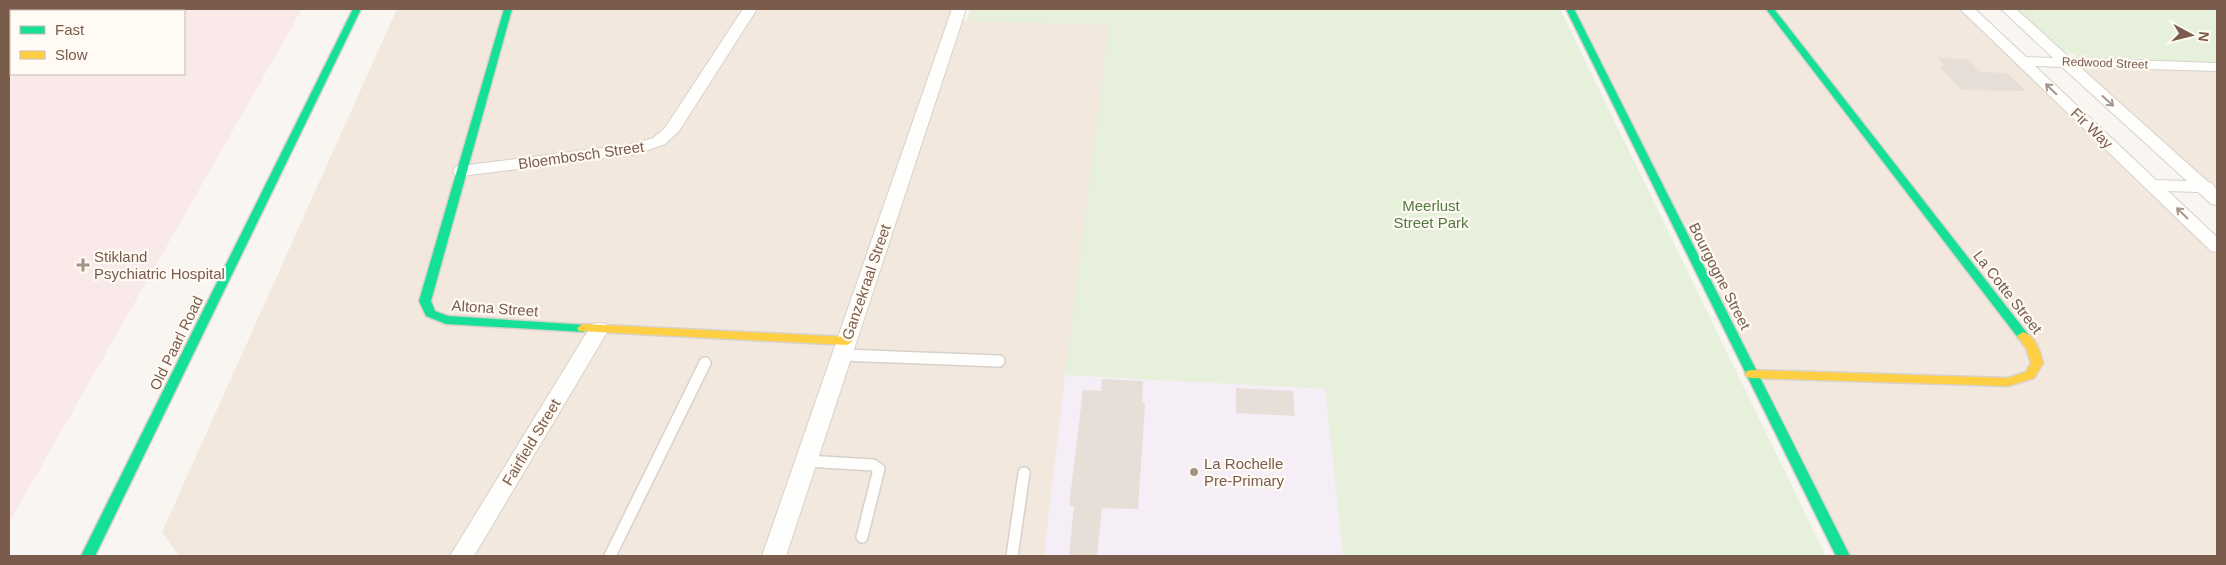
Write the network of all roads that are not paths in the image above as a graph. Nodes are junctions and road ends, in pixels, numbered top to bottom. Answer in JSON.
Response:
{"nodes":[{"id":1,"x":357,"y":9,"type":"edge"},
{"id":2,"x":508,"y":9,"type":"edge"},
{"id":3,"x":750,"y":9,"type":"edge"},
{"id":4,"x":958,"y":9,"type":"edge"},
{"id":5,"x":1570,"y":9,"type":"edge"},
{"id":6,"x":1770,"y":9,"type":"edge"},
{"id":7,"x":1967,"y":9,"type":"edge"},
{"id":8,"x":2008,"y":9,"type":"edge"},
{"id":9,"x":2022,"y":61,"type":"junction"},
{"id":10,"x":2066,"y":62,"type":"junction"},
{"id":11,"x":2217,"y":67,"type":"edge"},
{"id":12,"x":461,"y":171,"type":"junction"},
{"id":13,"x":2152,"y":185,"type":"junction"},
{"id":14,"x":2210,"y":187,"type":"edge"},
{"id":15,"x":2217,"y":200,"type":"edge"},
{"id":16,"x":2217,"y":247,"type":"edge"},
{"id":17,"x":599,"y":329,"type":"junction"},
{"id":18,"x":844,"y":348,"type":"junction"},
{"id":19,"x":999,"y":361,"type":"dead end"},
{"id":20,"x":705,"y":363,"type":"dead end"},
{"id":21,"x":1752,"y":374,"type":"junction"},
{"id":22,"x":806,"y":461,"type":"junction"},
{"id":23,"x":1024,"y":473,"type":"dead end"},
{"id":24,"x":862,"y":536,"type":"dead end"},
{"id":25,"x":612,"y":552,"type":"edge"},
{"id":26,"x":88,"y":556,"type":"edge"},
{"id":27,"x":462,"y":556,"type":"edge"},
{"id":28,"x":774,"y":556,"type":"edge"},
{"id":29,"x":1012,"y":556,"type":"edge"},
{"id":30,"x":1843,"y":556,"type":"edge"}],
"edges":[{"from":1,"to":26,"type":"street","name":"Old Paarl Road"},
{"from":2,"to":12,"type":"street","name":"Altona Street"},
{"from":3,"to":12,"type":"street","name":"Bloembosch Street"},
{"from":4,"to":18,"type":"street","name":"Ganzekraal Street"},
{"from":5,"to":21,"type":"street","name":"Bourgogne Street"},
{"from":6,"to":21,"type":"street","name":"La Cotte Street"},
{"from":7,"to":9,"type":"street","name":"Fir Way"},
{"from":8,"to":10,"type":"street","name":"Fir Way"},
{"from":9,"to":10,"type":"street","name":"Redwood Street"},
{"from":13,"to":9,"type":"street","name":"Fir Way","one_way":true},
{"from":10,"to":11,"type":"street","name":"Redwood Street"},
{"from":10,"to":14,"type":"street","name":"Fir Way","one_way":true},
{"from":12,"to":17,"type":"street","name":"Altona Street"},
{"from":13,"to":14,"type":"street"},
{"from":16,"to":13,"type":"street","name":"Fir Way","one_way":true},
{"from":14,"to":15,"type":"street","name":"Fir Way"},
{"from":17,"to":18,"type":"street","name":"Altona Street"},
{"from":17,"to":27,"type":"street","name":"Fairfield Street"},
{"from":18,"to":19,"type":"lane"},
{"from":18,"to":22,"type":"street","name":"Ganzekraal Street"},
{"from":20,"to":25,"type":"lane"},
{"from":21,"to":30,"type":"street","name":"Bourgogne Street"},
{"from":22,"to":24,"type":"lane"},
{"from":22,"to":28,"type":"street","name":"Ganzekraal Street"},
{"from":23,"to":29,"type":"lane"}]}
